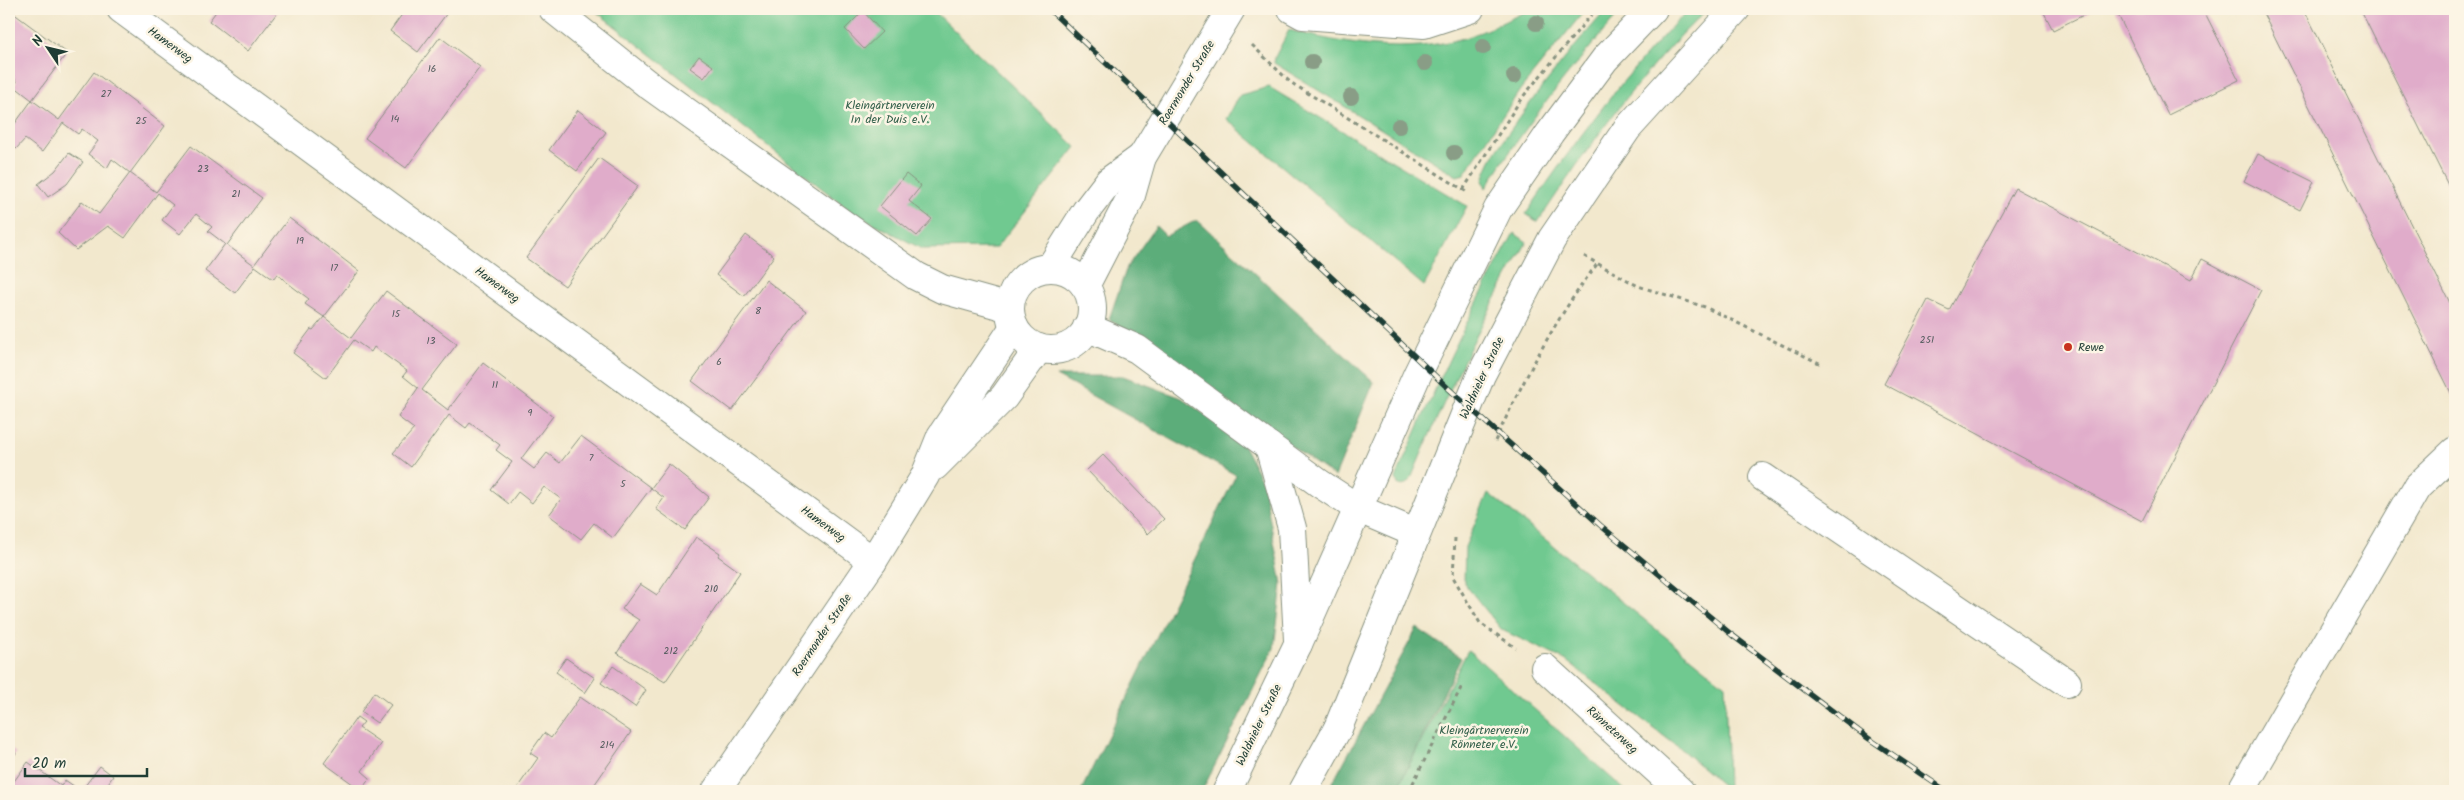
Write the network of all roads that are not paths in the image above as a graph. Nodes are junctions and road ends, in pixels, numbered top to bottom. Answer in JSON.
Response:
{"nodes":[{"id":1,"x":121,"y":9,"type":"edge"},
{"id":2,"x":553,"y":9,"type":"edge"},
{"id":3,"x":1231,"y":9,"type":"edge"},
{"id":4,"x":1292,"y":9,"type":"edge"},
{"id":5,"x":1470,"y":9,"type":"edge"},
{"id":6,"x":1654,"y":9,"type":"edge"},
{"id":7,"x":1736,"y":9,"type":"edge"},
{"id":8,"x":1142,"y":157,"type":"junction"},
{"id":9,"x":1050,"y":268,"type":"junction"},
{"id":10,"x":1085,"y":286,"type":"junction"},
{"id":11,"x":1012,"y":317,"type":"junction"},
{"id":12,"x":1087,"y":327,"type":"junction"},
{"id":13,"x":1040,"y":348,"type":"junction"},
{"id":14,"x":1269,"y":446,"type":"junction"},
{"id":15,"x":2455,"y":451,"type":"edge"},
{"id":16,"x":926,"y":476,"type":"junction"},
{"id":17,"x":1763,"y":477,"type":"dead end"},
{"id":18,"x":1359,"y":509,"type":"junction"},
{"id":19,"x":1415,"y":533,"type":"junction"},
{"id":20,"x":873,"y":561,"type":"junction"},
{"id":21,"x":1298,"y":644,"type":"junction"},
{"id":22,"x":1545,"y":668,"type":"road end"},
{"id":23,"x":2067,"y":683,"type":"dead end"},
{"id":24,"x":716,"y":791,"type":"edge"},
{"id":25,"x":1227,"y":791,"type":"edge"},
{"id":26,"x":1303,"y":791,"type":"edge"},
{"id":27,"x":1680,"y":791,"type":"edge"},
{"id":28,"x":2241,"y":791,"type":"edge"}],
"edges":[{"from":1,"to":20,"type":"main road","name":"Hamerweg"},
{"from":2,"to":11,"type":"main road"},
{"from":3,"to":8,"type":"main road","name":"Roermonder Straße"},
{"from":4,"to":5,"type":"main road"},
{"from":6,"to":18,"type":"main road","name":"Waldnieler Straße"},
{"from":7,"to":19,"type":"main road","name":"Waldnieler Straße"},
{"from":8,"to":9,"type":"main road","name":"Roermonder Straße"},
{"from":8,"to":10,"type":"main road","name":"Roermonder Straße"},
{"from":9,"to":10,"type":"main road"},
{"from":9,"to":11,"type":"main road","name":"Roermonder Straße"},
{"from":10,"to":12,"type":"main road"},
{"from":11,"to":13,"type":"main road"},
{"from":11,"to":16,"type":"main road","name":"Roermonder Straße"},
{"from":12,"to":13,"type":"main road"},
{"from":12,"to":14,"type":"main road"},
{"from":13,"to":16,"type":"main road","name":"Roermonder Straße"},
{"from":14,"to":18,"type":"main road"},
{"from":14,"to":21,"type":"main road"},
{"from":15,"to":28,"type":"main road"},
{"from":16,"to":20,"type":"main road","name":"Roermonder Straße"},
{"from":17,"to":23,"type":"main road"},
{"from":18,"to":19,"type":"main road"},
{"from":18,"to":21,"type":"main road","name":"Waldnieler Straße"},
{"from":19,"to":26,"type":"main road","name":"Waldnieler Straße"},
{"from":20,"to":24,"type":"main road","name":"Roermonder Straße"},
{"from":21,"to":25,"type":"main road","name":"Waldnieler Straße"},
{"from":22,"to":27,"type":"main road","name":"Rönneterweg"}]}
